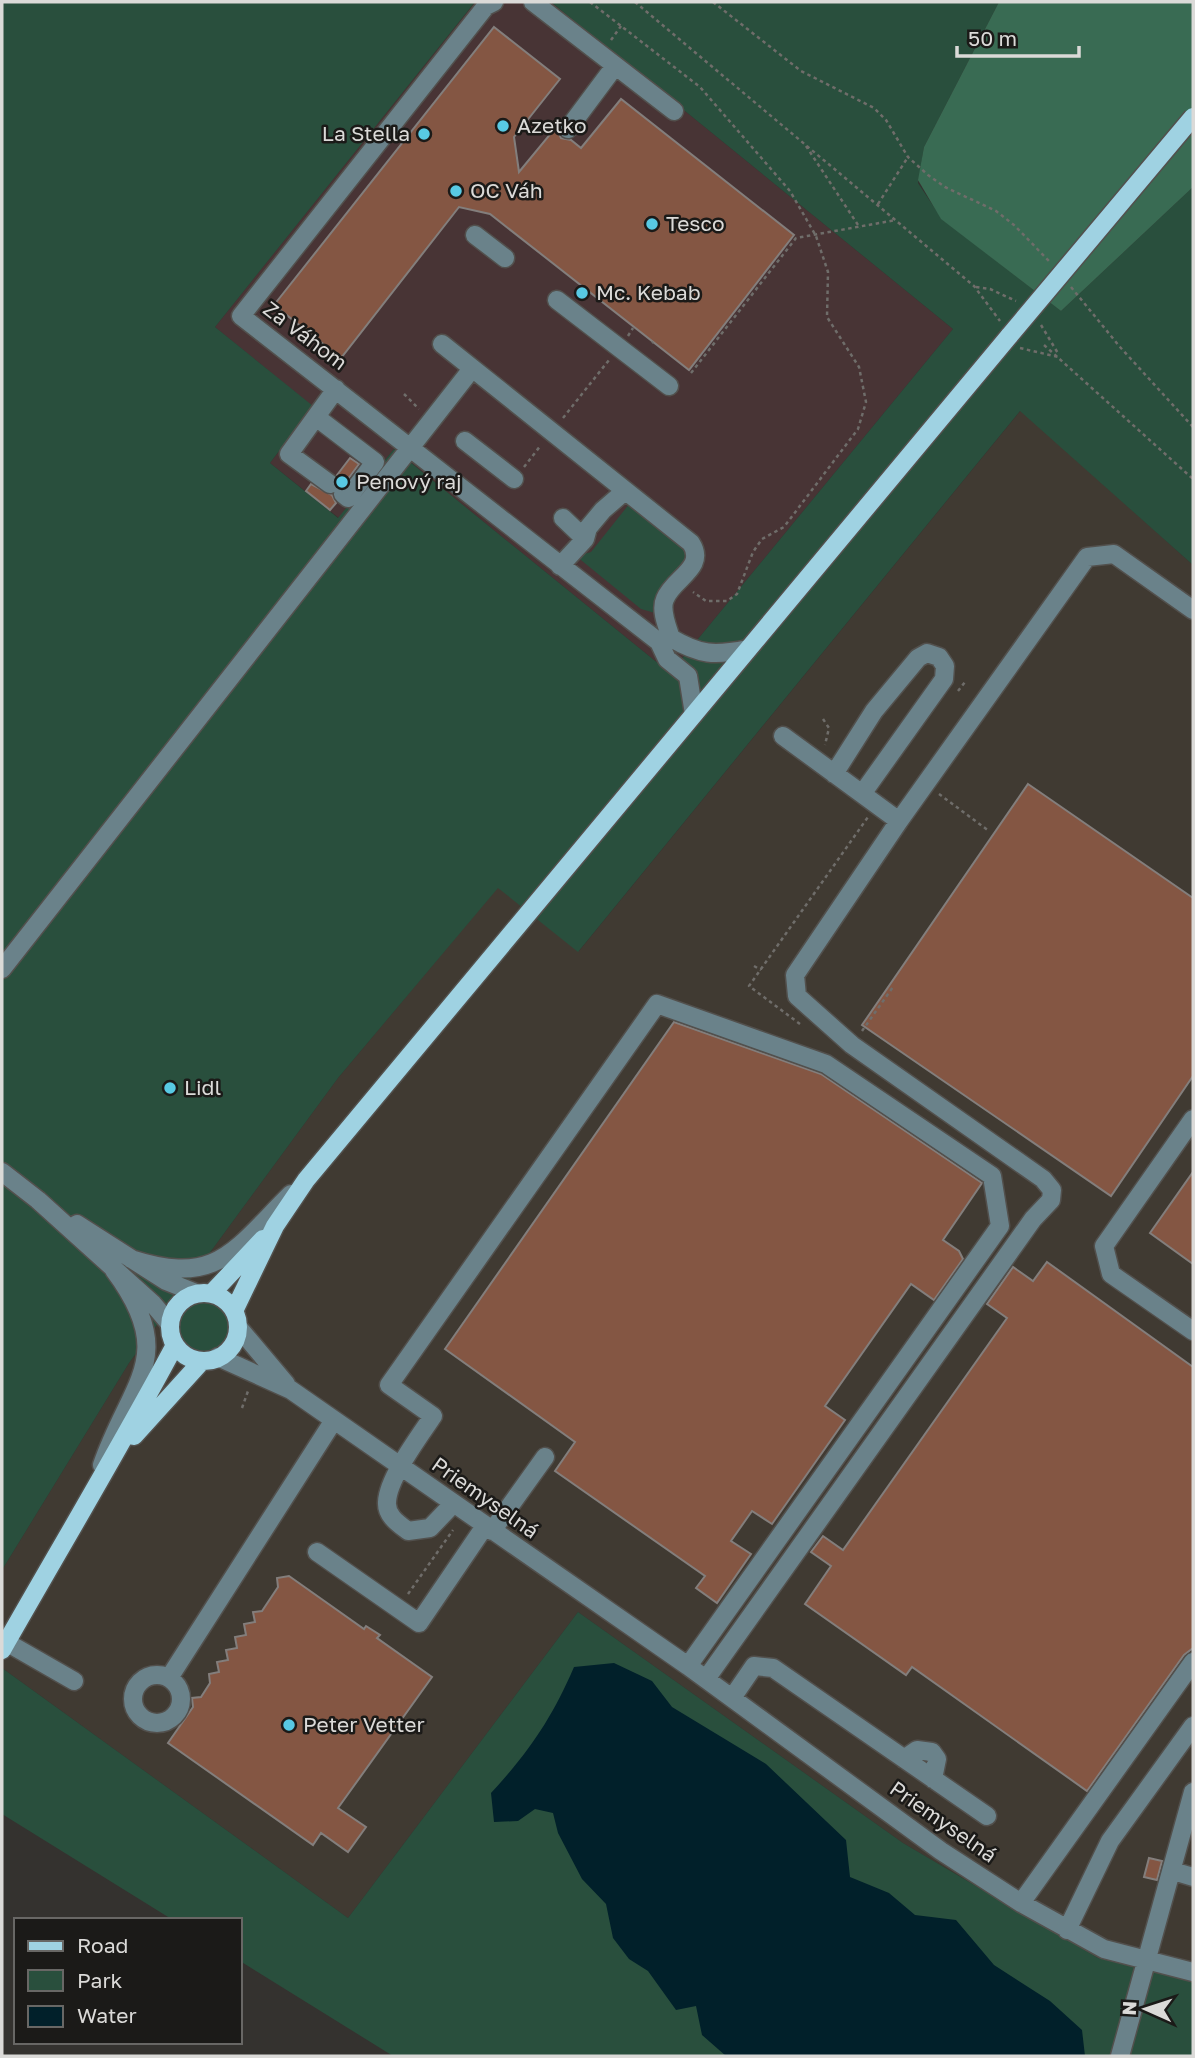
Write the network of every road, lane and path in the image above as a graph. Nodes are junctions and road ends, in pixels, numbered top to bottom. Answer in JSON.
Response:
{"nodes":[{"id":1,"x":494,"y":2,"type":"edge"},
{"id":2,"x":533,"y":2,"type":"edge"},
{"id":3,"x":590,"y":2,"type":"edge"},
{"id":4,"x":635,"y":2,"type":"edge"},
{"id":5,"x":713,"y":2,"type":"edge"},
{"id":6,"x":615,"y":66,"type":"junction"},
{"id":7,"x":674,"y":111,"type":"dead end"},
{"id":8,"x":1193,"y":117,"type":"edge"},
{"id":9,"x":568,"y":129,"type":"dead end"},
{"id":10,"x":803,"y":141,"type":"junction"},
{"id":11,"x":908,"y":157,"type":"junction"},
{"id":12,"x":878,"y":204,"type":"junction"},
{"id":13,"x":897,"y":220,"type":"junction"},
{"id":14,"x":860,"y":228,"type":"junction"},
{"id":15,"x":475,"y":235,"type":"dead end"},
{"id":16,"x":816,"y":236,"type":"junction"},
{"id":17,"x":505,"y":258,"type":"dead end"},
{"id":18,"x":1051,"y":264,"type":"dead end"},
{"id":19,"x":1066,"y":281,"type":"dead end"},
{"id":20,"x":557,"y":300,"type":"dead end"},
{"id":21,"x":633,"y":328,"type":"dead end"},
{"id":22,"x":1011,"y":336,"type":"junction"},
{"id":23,"x":442,"y":344,"type":"dead end"},
{"id":24,"x":1044,"y":345,"type":"dead end"},
{"id":25,"x":620,"y":347,"type":"junction"},
{"id":26,"x":1061,"y":358,"type":"junction"},
{"id":27,"x":471,"y":370,"type":"junction"},
{"id":28,"x":691,"y":373,"type":"dead end"},
{"id":29,"x":669,"y":386,"type":"dead end"},
{"id":30,"x":337,"y":389,"type":"junction"},
{"id":31,"x":404,"y":394,"type":"dead end"},
{"id":32,"x":425,"y":414,"type":"dead end"},
{"id":33,"x":316,"y":417,"type":"junction"},
{"id":34,"x":1193,"y":427,"type":"edge"},
{"id":35,"x":551,"y":433,"type":"junction"},
{"id":36,"x":465,"y":441,"type":"dead end"},
{"id":37,"x":410,"y":448,"type":"junction"},
{"id":38,"x":514,"y":479,"type":"joint"},
{"id":39,"x":1193,"y":479,"type":"edge"},
{"id":40,"x":621,"y":497,"type":"junction"},
{"id":41,"x":563,"y":518,"type":"dead end"},
{"id":42,"x":585,"y":539,"type":"junction"},
{"id":43,"x":560,"y":566,"type":"junction"},
{"id":44,"x":680,"y":581,"type":"junction"},
{"id":45,"x":1193,"y":610,"type":"edge"},
{"id":46,"x":665,"y":640,"type":"junction"},
{"id":47,"x":748,"y":649,"type":"junction"},
{"id":48,"x":694,"y":714,"type":"junction"},
{"id":49,"x":823,"y":719,"type":"dead end"},
{"id":50,"x":829,"y":728,"type":"dead end"},
{"id":51,"x":783,"y":736,"type":"dead end"},
{"id":52,"x":834,"y":774,"type":"junction"},
{"id":53,"x":862,"y":794,"type":"junction"},
{"id":54,"x":868,"y":817,"type":"dead end"},
{"id":55,"x":899,"y":821,"type":"junction"},
{"id":56,"x":754,"y":966,"type":"dead end"},
{"id":57,"x":2,"y":969,"type":"edge"},
{"id":58,"x":761,"y":970,"type":"junction"},
{"id":59,"x":893,"y":987,"type":"dead end"},
{"id":60,"x":802,"y":1025,"type":"dead end"},
{"id":61,"x":852,"y":1045,"type":"junction"},
{"id":62,"x":1193,"y":1119,"type":"edge"},
{"id":63,"x":2,"y":1172,"type":"edge"},
{"id":64,"x":306,"y":1180,"type":"junction"},
{"id":65,"x":38,"y":1200,"type":"junction"},
{"id":66,"x":275,"y":1226,"type":"junction"},
{"id":67,"x":131,"y":1259,"type":"junction"},
{"id":68,"x":114,"y":1270,"type":"junction"},
{"id":69,"x":204,"y":1293,"type":"junction"},
{"id":70,"x":236,"y":1319,"type":"junction"},
{"id":71,"x":170,"y":1324,"type":"junction"},
{"id":72,"x":1193,"y":1331,"type":"edge"},
{"id":73,"x":175,"y":1345,"type":"junction"},
{"id":74,"x":210,"y":1359,"type":"junction"},
{"id":75,"x":291,"y":1390,"type":"junction"},
{"id":76,"x":248,"y":1391,"type":"dead end"},
{"id":77,"x":242,"y":1408,"type":"dead end"},
{"id":78,"x":334,"y":1420,"type":"junction"},
{"id":79,"x":116,"y":1457,"type":"junction"},
{"id":80,"x":545,"y":1457,"type":"dead end"},
{"id":81,"x":400,"y":1466,"type":"junction"},
{"id":82,"x":94,"y":1490,"type":"junction"},
{"id":83,"x":453,"y":1504,"type":"junction"},
{"id":84,"x":489,"y":1529,"type":"junction"},
{"id":85,"x":453,"y":1530,"type":"dead end"},
{"id":86,"x":317,"y":1552,"type":"dead end"},
{"id":87,"x":398,"y":1609,"type":"junction"},
{"id":88,"x":4,"y":1646,"type":"edge"},
{"id":89,"x":1193,"y":1662,"type":"edge"},
{"id":90,"x":688,"y":1666,"type":"junction"},
{"id":91,"x":169,"y":1678,"type":"dead end"},
{"id":92,"x":706,"y":1679,"type":"junction"},
{"id":93,"x":74,"y":1681,"type":"dead end"},
{"id":94,"x":732,"y":1698,"type":"junction"},
{"id":95,"x":1193,"y":1726,"type":"edge"},
{"id":96,"x":1193,"y":1792,"type":"edge"},
{"id":97,"x":987,"y":1816,"type":"dead end"},
{"id":98,"x":1173,"y":1871,"type":"junction"},
{"id":99,"x":1193,"y":1877,"type":"edge"},
{"id":100,"x":1021,"y":1903,"type":"junction"},
{"id":101,"x":1067,"y":1930,"type":"junction"},
{"id":102,"x":1147,"y":1960,"type":"junction"},
{"id":103,"x":1193,"y":1972,"type":"edge"},
{"id":104,"x":1121,"y":2056,"type":"edge"}],
"edges":[{"from":1,"to":30,"type":"street","name":"Za Váhom"},
{"from":2,"to":6,"type":"street"},
{"from":3,"to":16,"type":"path"},
{"from":4,"to":10,"type":"path"},
{"from":5,"to":11,"type":"path"},
{"from":6,"to":7,"type":"street"},
{"from":6,"to":9,"type":"street"},
{"from":8,"to":22,"type":"main road","bridge":true},
{"from":10,"to":12,"type":"path"},
{"from":10,"to":14,"type":"path"},
{"from":11,"to":12,"type":"path"},
{"from":11,"to":18,"type":"path"},
{"from":12,"to":13,"type":"path"},
{"from":13,"to":14,"type":"path"},
{"from":13,"to":22,"type":"path"},
{"from":14,"to":16,"type":"path"},
{"from":15,"to":17,"type":"street"},
{"from":16,"to":28,"type":"path"},
{"from":16,"to":44,"type":"path"},
{"from":19,"to":34,"type":"path"},
{"from":20,"to":25,"type":"street"},
{"from":21,"to":25,"type":"path"},
{"from":22,"to":26,"type":"path"},
{"from":22,"to":47,"type":"main road"},
{"from":23,"to":27,"type":"street"},
{"from":24,"to":26,"type":"path"},
{"from":25,"to":29,"type":"street"},
{"from":25,"to":35,"type":"path"},
{"from":26,"to":39,"type":"path"},
{"from":27,"to":35,"type":"street"},
{"from":27,"to":37,"type":"street"},
{"from":30,"to":33,"type":"street"},
{"from":30,"to":37,"type":"street","name":"Za Váhom"},
{"from":31,"to":32,"type":"path"},
{"from":33,"to":33,"type":"street"},
{"from":35,"to":38,"type":"path"},
{"from":35,"to":40,"type":"street"},
{"from":36,"to":38,"type":"street"},
{"from":37,"to":43,"type":"street","name":"Za Váhom"},
{"from":37,"to":57,"type":"street"},
{"from":40,"to":42,"type":"street"},
{"from":40,"to":44,"type":"street"},
{"from":41,"to":42,"type":"street"},
{"from":42,"to":43,"type":"street"},
{"from":43,"to":46,"type":"street","name":"Za Váhom"},
{"from":44,"to":46,"type":"street"},
{"from":45,"to":55,"type":"street"},
{"from":46,"to":47,"type":"street"},
{"from":46,"to":48,"type":"street"},
{"from":47,"to":48,"type":"main road"},
{"from":48,"to":64,"type":"main road"},
{"from":49,"to":50,"type":"path"},
{"from":51,"to":52,"type":"street"},
{"from":52,"to":53,"type":"street"},
{"from":52,"to":53,"type":"street"},
{"from":53,"to":55,"type":"street"},
{"from":54,"to":58,"type":"path"},
{"from":55,"to":61,"type":"street"},
{"from":56,"to":58,"type":"path"},
{"from":58,"to":60,"type":"path"},
{"from":59,"to":61,"type":"path"},
{"from":61,"to":92,"type":"street"},
{"from":62,"to":72,"type":"street"},
{"from":63,"to":65,"type":"street"},
{"from":64,"to":66,"type":"main road"},
{"from":64,"to":67,"type":"street"},
{"from":65,"to":67,"type":"street"},
{"from":65,"to":68,"type":"street"},
{"from":66,"to":69,"type":"main road"},
{"from":66,"to":70,"type":"main road"},
{"from":67,"to":69,"type":"street"},
{"from":68,"to":71,"type":"street"},
{"from":68,"to":82,"type":"street"},
{"from":69,"to":70,"type":"main road"},
{"from":69,"to":71,"type":"main road"},
{"from":70,"to":74,"type":"main road"},
{"from":70,"to":75,"type":"street","name":"Priemyselná"},
{"from":71,"to":73,"type":"main road"},
{"from":73,"to":74,"type":"main road"},
{"from":73,"to":79,"type":"main road"},
{"from":74,"to":75,"type":"street","name":"Priemyselná"},
{"from":74,"to":79,"type":"main road"},
{"from":75,"to":78,"type":"street","name":"Priemyselná"},
{"from":76,"to":77,"type":"path"},
{"from":78,"to":81,"type":"street","name":"Priemyselná"},
{"from":78,"to":91,"type":"street"},
{"from":79,"to":82,"type":"main road"},
{"from":80,"to":84,"type":"street"},
{"from":81,"to":83,"type":"street","name":"Priemyselná"},
{"from":81,"to":83,"type":"street"},
{"from":81,"to":90,"type":"street"},
{"from":82,"to":88,"type":"main road"},
{"from":83,"to":84,"type":"street","name":"Priemyselná"},
{"from":84,"to":87,"type":"street"},
{"from":84,"to":90,"type":"street","name":"Priemyselná"},
{"from":85,"to":87,"type":"path"},
{"from":86,"to":87,"type":"street"},
{"from":88,"to":93,"type":"street"},
{"from":89,"to":100,"type":"street"},
{"from":90,"to":92,"type":"street","name":"Priemyselná"},
{"from":92,"to":94,"type":"street","name":"Priemyselná"},
{"from":94,"to":97,"type":"street"},
{"from":94,"to":100,"type":"street","name":"Priemyselná"},
{"from":95,"to":101,"type":"street"},
{"from":96,"to":98,"type":"street"},
{"from":98,"to":99,"type":"street"},
{"from":98,"to":102,"type":"street"},
{"from":100,"to":101,"type":"street","name":"Priemyselná"},
{"from":101,"to":102,"type":"street","name":"Priemyselná"},
{"from":102,"to":103,"type":"street","name":"Priemyselná"},
{"from":102,"to":104,"type":"street"}]}
